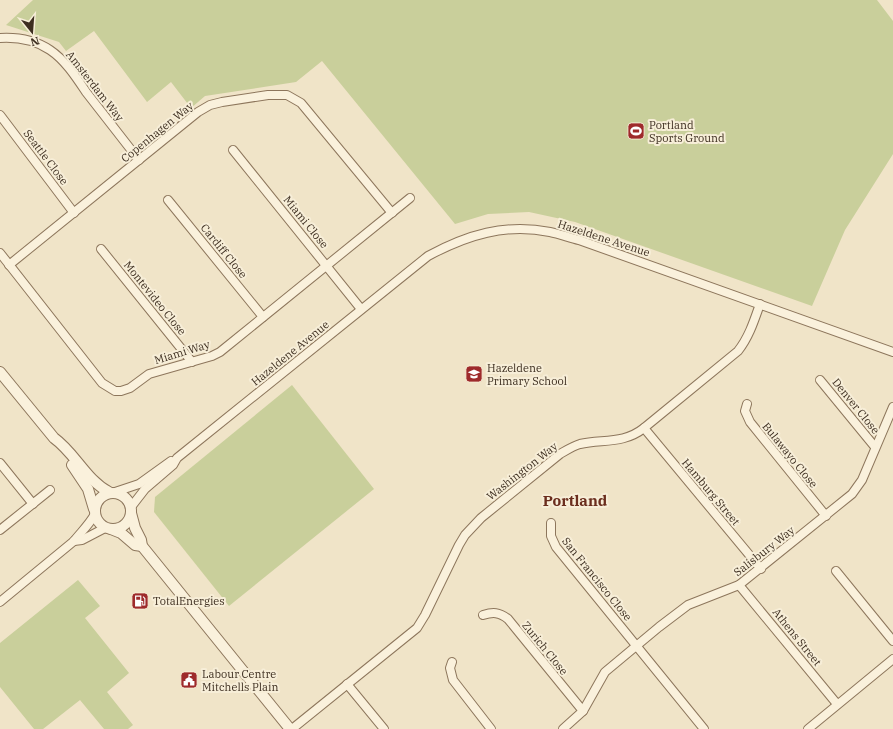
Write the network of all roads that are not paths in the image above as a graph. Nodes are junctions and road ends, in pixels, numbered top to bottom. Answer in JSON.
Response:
{"nodes":[{"id":1,"x":0,"y":38,"type":"edge"},
{"id":2,"x":0,"y":115,"type":"edge"},
{"id":3,"x":233,"y":150,"type":"dead end"},
{"id":4,"x":139,"y":160,"type":"junction"},
{"id":5,"x":410,"y":198,"type":"dead end"},
{"id":6,"x":168,"y":200,"type":"dead end"},
{"id":7,"x":392,"y":212,"type":"junction"},
{"id":8,"x":74,"y":213,"type":"junction"},
{"id":9,"x":101,"y":249,"type":"dead end"},
{"id":10,"x":0,"y":253,"type":"edge"},
{"id":11,"x":9,"y":265,"type":"junction"},
{"id":12,"x":326,"y":265,"type":"junction"},
{"id":13,"x":760,"y":304,"type":"junction"},
{"id":14,"x":361,"y":309,"type":"junction"},
{"id":15,"x":263,"y":317,"type":"junction"},
{"id":16,"x":893,"y":352,"type":"edge"},
{"id":17,"x":192,"y":362,"type":"junction"},
{"id":18,"x":0,"y":372,"type":"edge"},
{"id":19,"x":820,"y":380,"type":"dead end"},
{"id":20,"x":747,"y":404,"type":"dead end"},
{"id":21,"x":892,"y":412,"type":"edge"},
{"id":22,"x":644,"y":428,"type":"junction"},
{"id":23,"x":54,"y":438,"type":"junction"},
{"id":24,"x":875,"y":447,"type":"junction"},
{"id":25,"x":177,"y":458,"type":"junction"},
{"id":26,"x":0,"y":463,"type":"edge"},
{"id":27,"x":50,"y":490,"type":"dead end"},
{"id":28,"x":112,"y":492,"type":"junction"},
{"id":29,"x":33,"y":504,"type":"junction"},
{"id":30,"x":131,"y":510,"type":"junction"},
{"id":31,"x":95,"y":512,"type":"junction"},
{"id":32,"x":826,"y":516,"type":"junction"},
{"id":33,"x":551,"y":523,"type":"dead end"},
{"id":34,"x":108,"y":528,"type":"junction"},
{"id":35,"x":0,"y":530,"type":"edge"},
{"id":36,"x":74,"y":542,"type":"junction"},
{"id":37,"x":142,"y":546,"type":"junction"},
{"id":38,"x":761,"y":569,"type":"junction"},
{"id":39,"x":836,"y":571,"type":"dead end"},
{"id":40,"x":739,"y":585,"type":"junction"},
{"id":41,"x":0,"y":602,"type":"edge"},
{"id":42,"x":483,"y":616,"type":"dead end"},
{"id":43,"x":893,"y":641,"type":"edge"},
{"id":44,"x":637,"y":646,"type":"junction"},
{"id":45,"x":893,"y":659,"type":"edge"},
{"id":46,"x":452,"y":662,"type":"dead end"},
{"id":47,"x":347,"y":684,"type":"junction"},
{"id":48,"x":837,"y":704,"type":"junction"},
{"id":49,"x":583,"y":711,"type":"junction"},
{"id":50,"x":291,"y":729,"type":"edge"},
{"id":51,"x":384,"y":729,"type":"edge"},
{"id":52,"x":492,"y":729,"type":"edge"},
{"id":53,"x":563,"y":729,"type":"edge"},
{"id":54,"x":704,"y":729,"type":"edge"},
{"id":55,"x":808,"y":729,"type":"edge"}],
"edges":[{"from":1,"to":4,"type":"street","name":"Amsterdam Way"},
{"from":2,"to":8,"type":"street","name":"Seattle Close"},
{"from":3,"to":12,"type":"street","name":"Miami Close"},
{"from":4,"to":7,"type":"street","name":"Copenhagen Way"},
{"from":4,"to":8,"type":"street","name":"Copenhagen Way"},
{"from":5,"to":7,"type":"street","name":"Miami Way"},
{"from":6,"to":15,"type":"street","name":"Cardiff Close"},
{"from":7,"to":12,"type":"street","name":"Miami Way"},
{"from":8,"to":11,"type":"street","name":"Copenhagen Way"},
{"from":9,"to":17,"type":"street","name":"Montevideo Close"},
{"from":10,"to":11,"type":"street","name":"Miami Way"},
{"from":11,"to":17,"type":"street","name":"Miami Way"},
{"from":12,"to":14,"type":"street","name":"Miami Close"},
{"from":12,"to":15,"type":"street","name":"Miami Way"},
{"from":13,"to":14,"type":"street","name":"Hazeldene Avenue"},
{"from":13,"to":16,"type":"street","name":"Hazeldene Avenue"},
{"from":13,"to":22,"type":"street","name":"Washington Way"},
{"from":14,"to":25,"type":"street","name":"Hazeldene Avenue"},
{"from":15,"to":17,"type":"street","name":"Miami Way"},
{"from":18,"to":23,"type":"street"},
{"from":19,"to":24,"type":"street","name":"Denver Close"},
{"from":20,"to":32,"type":"street","name":"Bulawayo Close"},
{"from":21,"to":24,"type":"street","name":"Salisbury Way"},
{"from":22,"to":38,"type":"street","name":"Hamburg Street"},
{"from":22,"to":47,"type":"street","name":"Washington Way"},
{"from":23,"to":28,"type":"street"},
{"from":23,"to":31,"type":"street"},
{"from":24,"to":32,"type":"street","name":"Salisbury Way"},
{"from":25,"to":28,"type":"street","name":"Hazeldene Avenue"},
{"from":25,"to":30,"type":"street","name":"Hazeldene Avenue"},
{"from":26,"to":29,"type":"street"},
{"from":27,"to":29,"type":"street"},
{"from":28,"to":30,"type":"street"},
{"from":28,"to":31,"type":"street"},
{"from":29,"to":35,"type":"street"},
{"from":30,"to":34,"type":"street"},
{"from":30,"to":37,"type":"street"},
{"from":31,"to":34,"type":"street"},
{"from":31,"to":36,"type":"street"},
{"from":32,"to":38,"type":"street","name":"Salisbury Way"},
{"from":33,"to":44,"type":"street","name":"San Francisco Close"},
{"from":34,"to":36,"type":"street"},
{"from":34,"to":37,"type":"street"},
{"from":36,"to":41,"type":"street"},
{"from":37,"to":50,"type":"street"},
{"from":38,"to":40,"type":"street","name":"Salisbury Way"},
{"from":39,"to":43,"type":"street"},
{"from":40,"to":44,"type":"street","name":"Salisbury Way"},
{"from":40,"to":48,"type":"street","name":"Athens Street"},
{"from":42,"to":49,"type":"street","name":"Zurich Close"},
{"from":44,"to":49,"type":"street","name":"Salisbury Way"},
{"from":44,"to":54,"type":"street","name":"San Francisco Close"},
{"from":45,"to":48,"type":"street"},
{"from":46,"to":52,"type":"street"},
{"from":47,"to":50,"type":"street","name":"Washington Way"},
{"from":47,"to":51,"type":"street"},
{"from":48,"to":55,"type":"street"},
{"from":49,"to":53,"type":"street","name":"Salisbury Way"}]}
